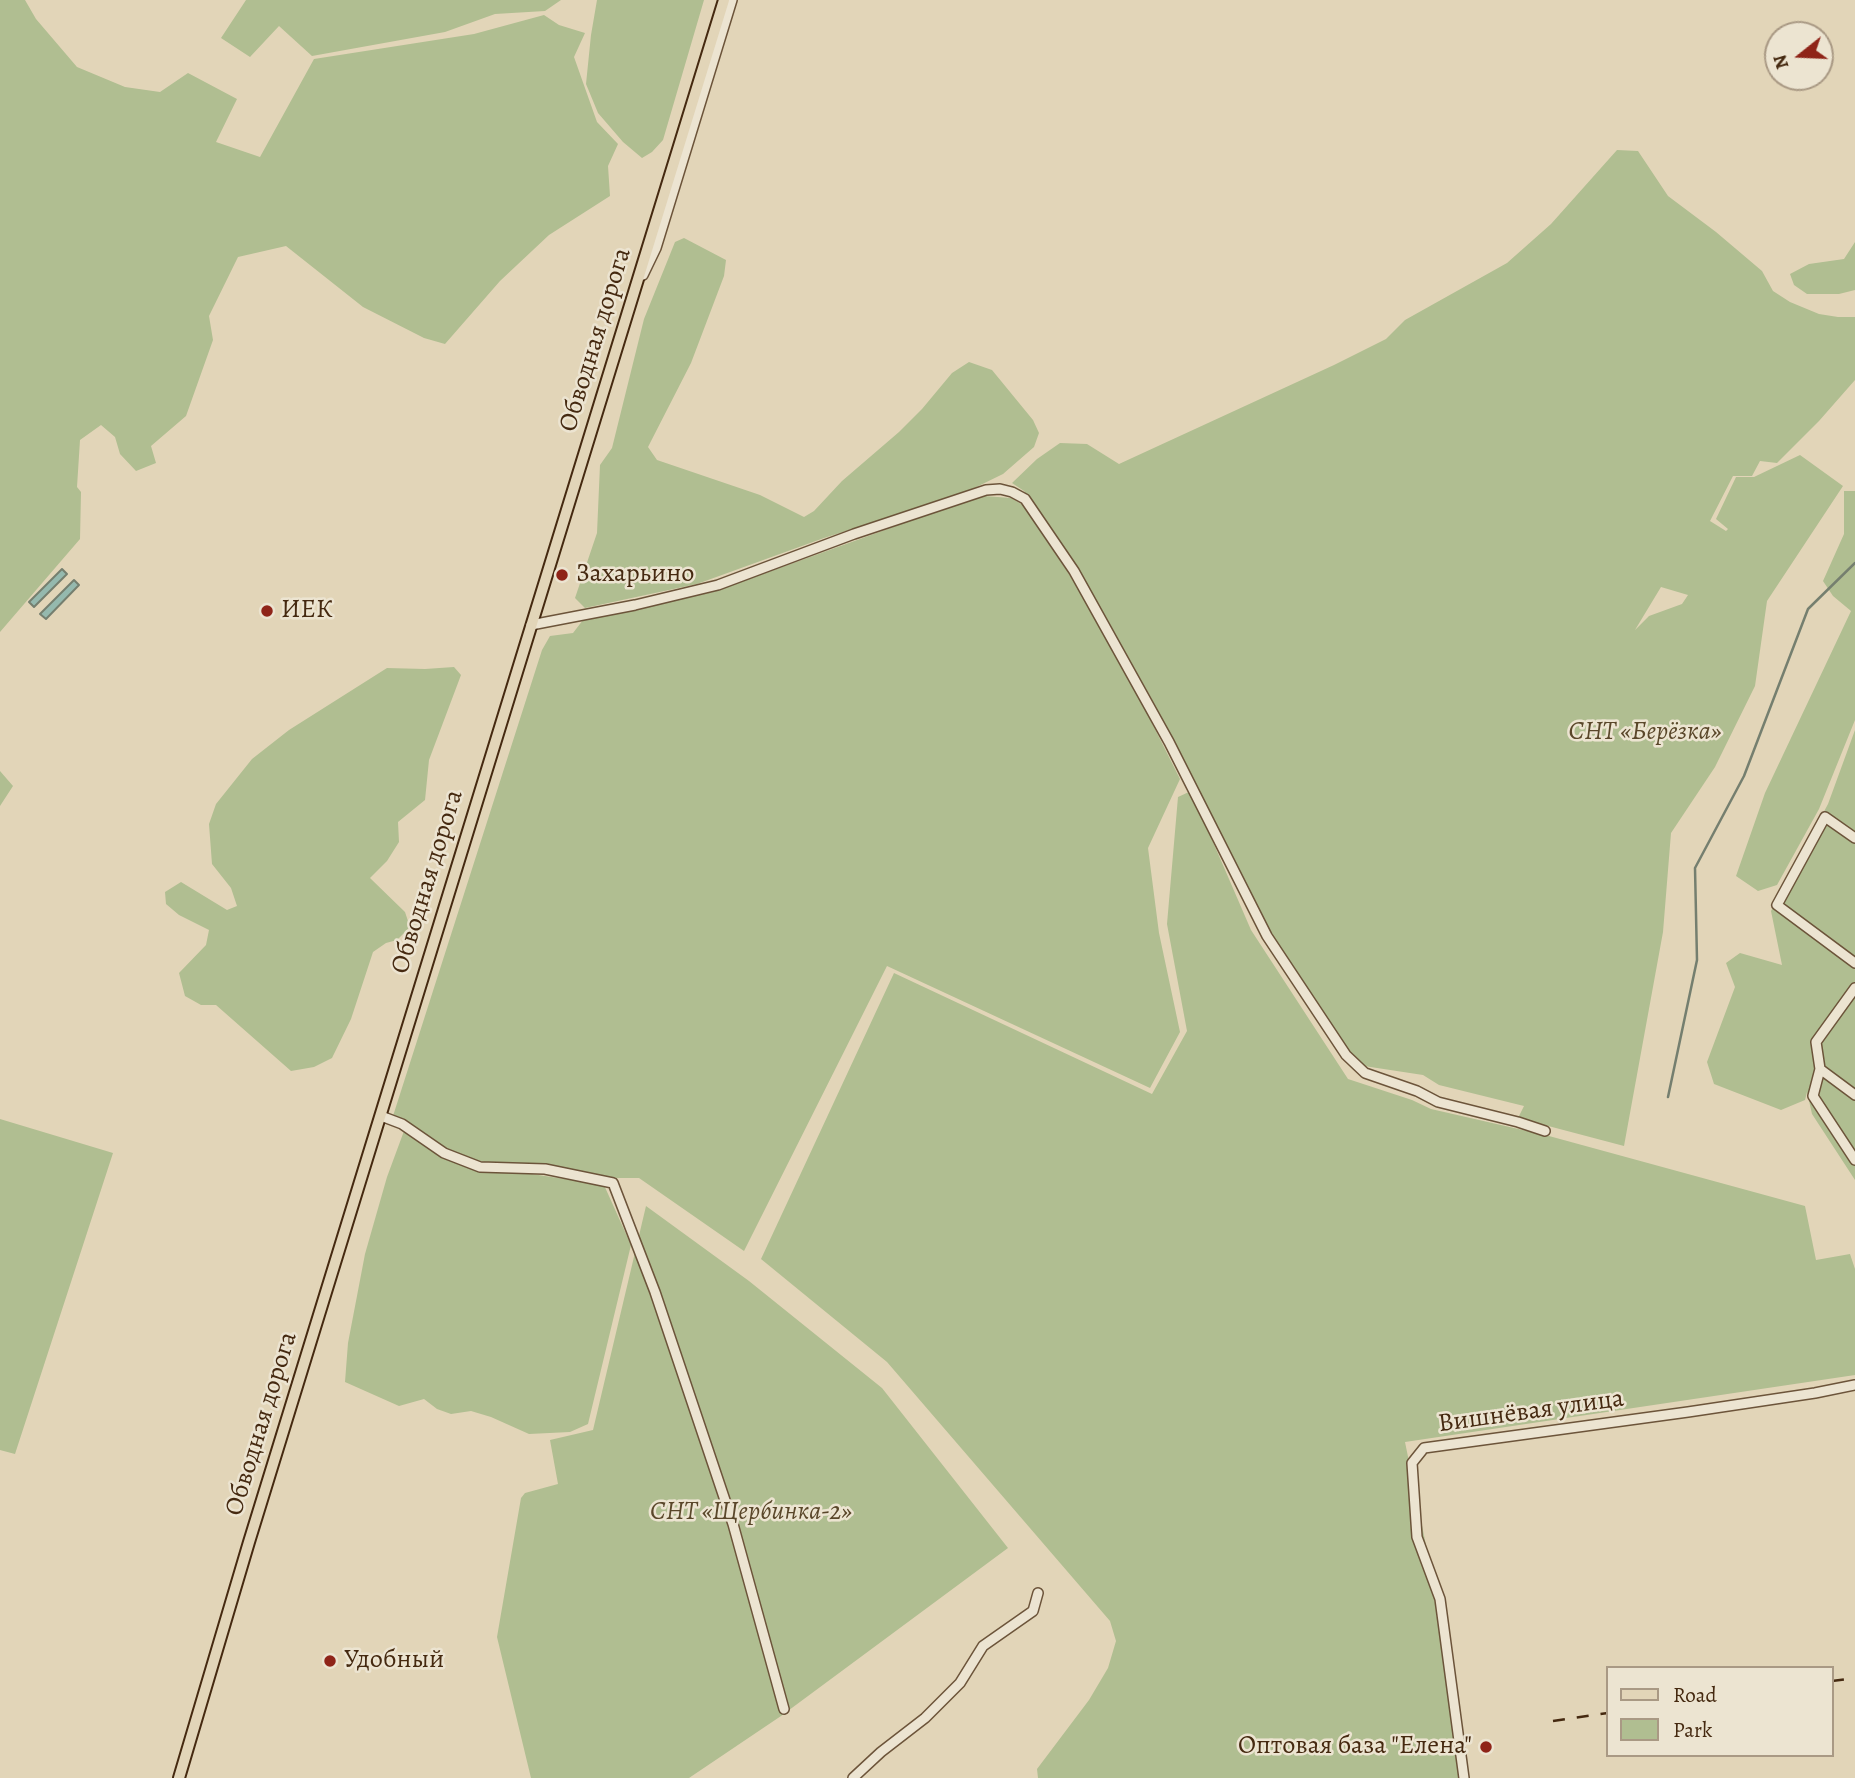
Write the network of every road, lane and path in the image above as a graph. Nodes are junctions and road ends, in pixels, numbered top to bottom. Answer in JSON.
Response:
{"nodes":[{"id":1,"x":724,"y":0,"type":"edge"},
{"id":2,"x":732,"y":0,"type":"edge"},
{"id":3,"x":636,"y":289,"type":"junction"},
{"id":4,"x":531,"y":625,"type":"junction"},
{"id":5,"x":1855,"y":838,"type":"edge"},
{"id":6,"x":1855,"y":963,"type":"edge"},
{"id":7,"x":1855,"y":988,"type":"edge"},
{"id":8,"x":1820,"y":1069,"type":"junction"},
{"id":9,"x":1855,"y":1095,"type":"edge"},
{"id":10,"x":381,"y":1116,"type":"junction"},
{"id":11,"x":1545,"y":1131,"type":"dead end"},
{"id":12,"x":1855,"y":1160,"type":"edge"},
{"id":13,"x":1855,"y":1385,"type":"edge"},
{"id":14,"x":1038,"y":1594,"type":"dead end"},
{"id":15,"x":784,"y":1709,"type":"dead end"},
{"id":16,"x":178,"y":1778,"type":"edge"},
{"id":17,"x":853,"y":1778,"type":"edge"},
{"id":18,"x":1464,"y":1778,"type":"edge"}],
"edges":[{"from":1,"to":3,"type":"main road","name":"Обводная дорога"},
{"from":2,"to":3,"type":"street"},
{"from":3,"to":4,"type":"main road","name":"Обводная дорога"},
{"from":4,"to":10,"type":"main road","name":"Обводная дорога"},
{"from":4,"to":11,"type":"street"},
{"from":5,"to":6,"type":"street"},
{"from":7,"to":8,"type":"street"},
{"from":8,"to":9,"type":"street"},
{"from":8,"to":12,"type":"street"},
{"from":10,"to":15,"type":"street"},
{"from":10,"to":16,"type":"main road","name":"Обводная дорога"},
{"from":13,"to":18,"type":"street","name":"Вишнёвая улица"},
{"from":14,"to":17,"type":"street"}]}
